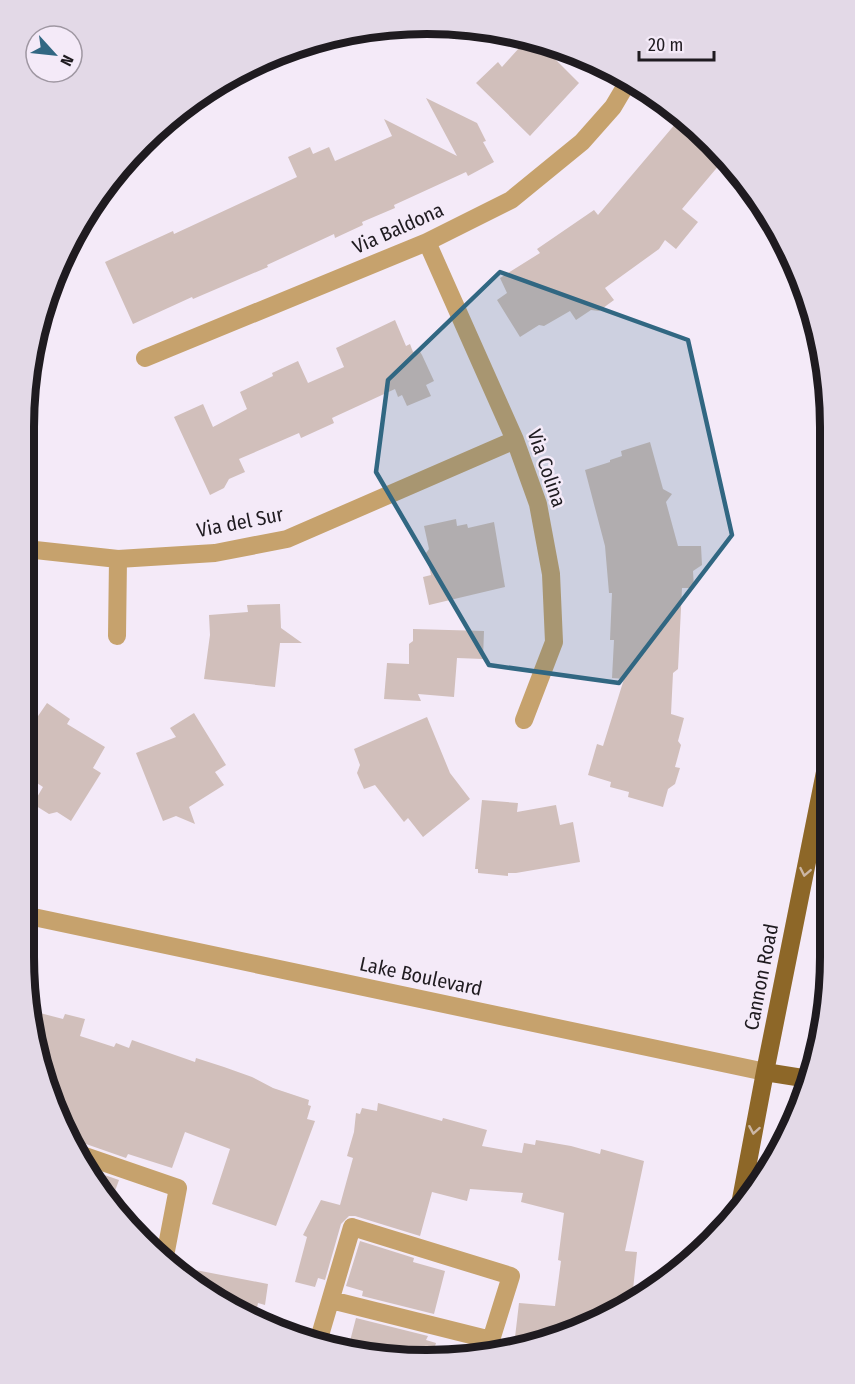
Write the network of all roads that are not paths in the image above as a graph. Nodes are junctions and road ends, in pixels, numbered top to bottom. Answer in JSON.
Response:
{"nodes":[{"id":1,"x":624,"y":87,"type":"edge"},
{"id":2,"x":427,"y":242,"type":"junction"},
{"id":3,"x":146,"y":358,"type":"dead end"},
{"id":4,"x":514,"y":440,"type":"junction"},
{"id":5,"x":34,"y":550,"type":"edge"},
{"id":6,"x":118,"y":559,"type":"junction"},
{"id":7,"x":117,"y":636,"type":"dead end"},
{"id":8,"x":524,"y":720,"type":"dead end"},
{"id":9,"x":820,"y":797,"type":"edge"},
{"id":10,"x":34,"y":917,"type":"edge"},
{"id":11,"x":765,"y":1072,"type":"junction"},
{"id":12,"x":801,"y":1078,"type":"edge"},
{"id":13,"x":90,"y":1158,"type":"edge"},
{"id":14,"x":743,"y":1191,"type":"edge"},
{"id":15,"x":166,"y":1250,"type":"edge"},
{"id":16,"x":331,"y":1300,"type":"junction"},
{"id":17,"x":320,"y":1334,"type":"edge"}],
"edges":[{"from":1,"to":2,"type":"street","name":"Via Baldona"},
{"from":2,"to":3,"type":"street","name":"Via Baldona"},
{"from":2,"to":4,"type":"street","name":"Via Colina"},
{"from":4,"to":6,"type":"street","name":"Via del Sur"},
{"from":4,"to":8,"type":"street","name":"Via Colina"},
{"from":5,"to":6,"type":"street","name":"Via del Sur"},
{"from":6,"to":7,"type":"street"},
{"from":9,"to":11,"type":"main road","name":"Cannon Road","one_way":true},
{"from":10,"to":11,"type":"street","name":"Lake Boulevard"},
{"from":11,"to":12,"type":"main road","name":"Lake Boulevard"},
{"from":11,"to":14,"type":"main road","name":"Cannon Road","one_way":true},
{"from":13,"to":15,"type":"street"},
{"from":16,"to":16,"type":"street"},
{"from":16,"to":17,"type":"street"}]}
